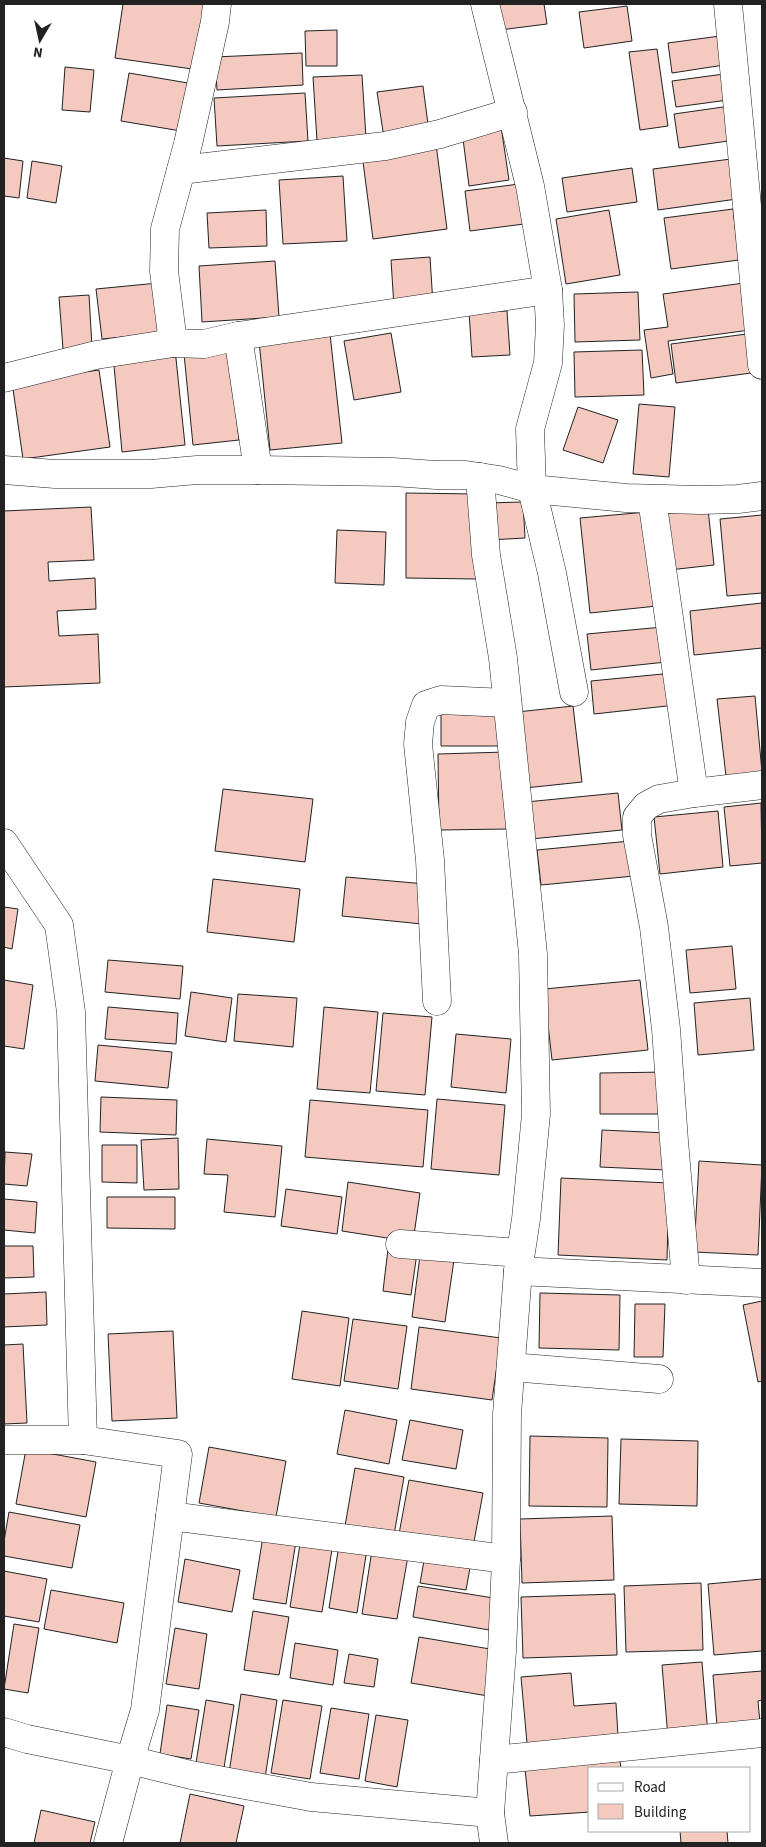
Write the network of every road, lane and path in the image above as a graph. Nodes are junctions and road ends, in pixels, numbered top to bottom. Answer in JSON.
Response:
{"nodes":[{"id":1,"x":217,"y":4,"type":"edge"},
{"id":2,"x":485,"y":4,"type":"edge"},
{"id":3,"x":728,"y":4,"type":"edge"},
{"id":4,"x":513,"y":112,"type":"junction"},
{"id":5,"x":181,"y":170,"type":"junction"},
{"id":6,"x":548,"y":290,"type":"junction"},
{"id":7,"x":238,"y":336,"type":"junction"},
{"id":8,"x":173,"y":343,"type":"junction"},
{"id":9,"x":762,"y":355,"type":"edge"},
{"id":10,"x":4,"y":378,"type":"edge"},
{"id":11,"x":4,"y":470,"type":"edge"},
{"id":12,"x":258,"y":470,"type":"junction"},
{"id":13,"x":480,"y":478,"type":"junction"},
{"id":14,"x":532,"y":489,"type":"junction"},
{"id":15,"x":762,"y":496,"type":"edge"},
{"id":16,"x":652,"y":499,"type":"junction"},
{"id":17,"x":574,"y":692,"type":"dead end"},
{"id":18,"x":507,"y":703,"type":"junction"},
{"id":19,"x":762,"y":784,"type":"edge"},
{"id":20,"x":694,"y":793,"type":"junction"},
{"id":21,"x":4,"y":843,"type":"edge"},
{"id":22,"x":437,"y":1001,"type":"dead end"},
{"id":23,"x":400,"y":1244,"type":"dead end"},
{"id":24,"x":519,"y":1262,"type":"junction"},
{"id":25,"x":686,"y":1280,"type":"junction"},
{"id":26,"x":762,"y":1283,"type":"edge"},
{"id":27,"x":510,"y":1367,"type":"junction"},
{"id":28,"x":659,"y":1379,"type":"dead end"},
{"id":29,"x":4,"y":1440,"type":"edge"},
{"id":30,"x":83,"y":1440,"type":"junction"},
{"id":31,"x":170,"y":1516,"type":"junction"},
{"id":32,"x":506,"y":1559,"type":"junction"},
{"id":33,"x":4,"y":1732,"type":"edge"},
{"id":34,"x":762,"y":1733,"type":"edge"},
{"id":35,"x":130,"y":1760,"type":"junction"},
{"id":36,"x":494,"y":1760,"type":"junction"},
{"id":37,"x":490,"y":1813,"type":"junction"},
{"id":38,"x":108,"y":1843,"type":"edge"},
{"id":39,"x":494,"y":1843,"type":"edge"}],
"edges":[{"from":1,"to":5,"type":"street"},
{"from":2,"to":4,"type":"street"},
{"from":3,"to":9,"type":"street"},
{"from":4,"to":5,"type":"street"},
{"from":4,"to":6,"type":"street"},
{"from":5,"to":8,"type":"street"},
{"from":6,"to":7,"type":"street"},
{"from":6,"to":14,"type":"street"},
{"from":7,"to":8,"type":"street"},
{"from":7,"to":12,"type":"street"},
{"from":8,"to":10,"type":"street"},
{"from":11,"to":12,"type":"street"},
{"from":12,"to":13,"type":"street"},
{"from":13,"to":14,"type":"street"},
{"from":13,"to":18,"type":"street"},
{"from":14,"to":16,"type":"street"},
{"from":14,"to":17,"type":"street"},
{"from":15,"to":16,"type":"street"},
{"from":16,"to":20,"type":"street"},
{"from":18,"to":22,"type":"street"},
{"from":18,"to":24,"type":"street"},
{"from":19,"to":20,"type":"street"},
{"from":20,"to":25,"type":"street"},
{"from":21,"to":30,"type":"street"},
{"from":23,"to":24,"type":"street"},
{"from":24,"to":25,"type":"street"},
{"from":24,"to":27,"type":"street"},
{"from":25,"to":26,"type":"street"},
{"from":27,"to":28,"type":"street"},
{"from":27,"to":32,"type":"street"},
{"from":29,"to":30,"type":"street"},
{"from":30,"to":31,"type":"street"},
{"from":31,"to":32,"type":"street"},
{"from":31,"to":35,"type":"street"},
{"from":32,"to":36,"type":"street"},
{"from":33,"to":35,"type":"street"},
{"from":34,"to":36,"type":"street"},
{"from":35,"to":37,"type":"street"},
{"from":35,"to":38,"type":"street"},
{"from":36,"to":37,"type":"street"},
{"from":37,"to":39,"type":"street"}]}
